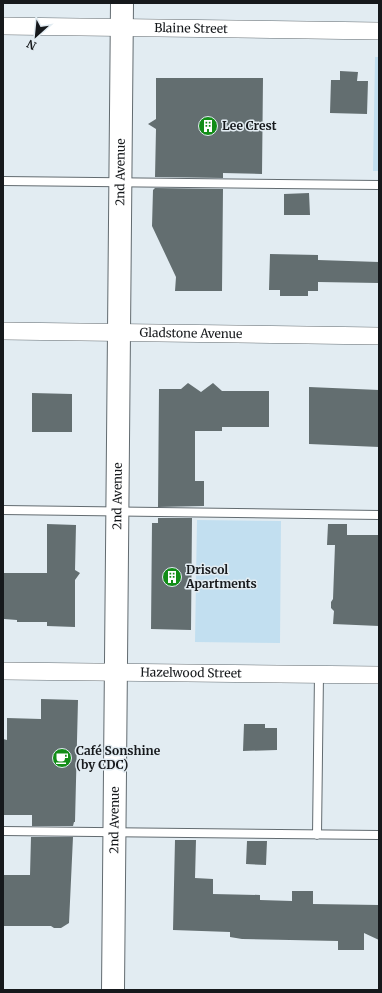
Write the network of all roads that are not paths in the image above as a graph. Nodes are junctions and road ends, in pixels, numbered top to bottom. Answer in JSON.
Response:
{"nodes":[{"id":1,"x":122,"y":3,"type":"edge"},
{"id":2,"x":3,"y":26,"type":"edge"},
{"id":3,"x":121,"y":28,"type":"junction"},
{"id":4,"x":379,"y":31,"type":"edge"},
{"id":5,"x":3,"y":181,"type":"edge"},
{"id":6,"x":120,"y":183,"type":"junction"},
{"id":7,"x":379,"y":185,"type":"edge"},
{"id":8,"x":3,"y":331,"type":"edge"},
{"id":9,"x":119,"y":332,"type":"junction"},
{"id":10,"x":379,"y":336,"type":"edge"},
{"id":11,"x":3,"y":510,"type":"edge"},
{"id":12,"x":118,"y":512,"type":"junction"},
{"id":13,"x":379,"y":515,"type":"edge"},
{"id":14,"x":3,"y":671,"type":"edge"},
{"id":15,"x":116,"y":672,"type":"junction"},
{"id":16,"x":319,"y":674,"type":"junction"},
{"id":17,"x":379,"y":675,"type":"edge"},
{"id":18,"x":3,"y":831,"type":"edge"},
{"id":19,"x":114,"y":832,"type":"junction"},
{"id":20,"x":317,"y":835,"type":"junction"},
{"id":21,"x":379,"y":835,"type":"edge"},
{"id":22,"x":114,"y":990,"type":"edge"}],
"edges":[{"from":1,"to":3,"type":"street","name":"2nd Avenue"},
{"from":2,"to":3,"type":"street","name":"Blaine Street"},
{"from":3,"to":4,"type":"street","name":"Blaine Street"},
{"from":3,"to":6,"type":"street","name":"2nd Avenue"},
{"from":5,"to":6,"type":"lane"},
{"from":6,"to":7,"type":"lane"},
{"from":6,"to":9,"type":"street","name":"2nd Avenue"},
{"from":8,"to":9,"type":"street","name":"Gladstone Avenue"},
{"from":9,"to":10,"type":"street","name":"Gladstone Avenue"},
{"from":9,"to":12,"type":"street","name":"2nd Avenue"},
{"from":11,"to":12,"type":"lane"},
{"from":12,"to":13,"type":"lane"},
{"from":12,"to":15,"type":"street","name":"2nd Avenue"},
{"from":14,"to":15,"type":"street","name":"Hazelwood Street"},
{"from":15,"to":16,"type":"street","name":"Hazelwood Street"},
{"from":15,"to":19,"type":"street","name":"2nd Avenue"},
{"from":16,"to":17,"type":"street","name":"Hazelwood Street"},
{"from":16,"to":20,"type":"lane"},
{"from":18,"to":19,"type":"lane"},
{"from":19,"to":20,"type":"lane"},
{"from":19,"to":22,"type":"street","name":"2nd Avenue"},
{"from":20,"to":21,"type":"lane"}]}
